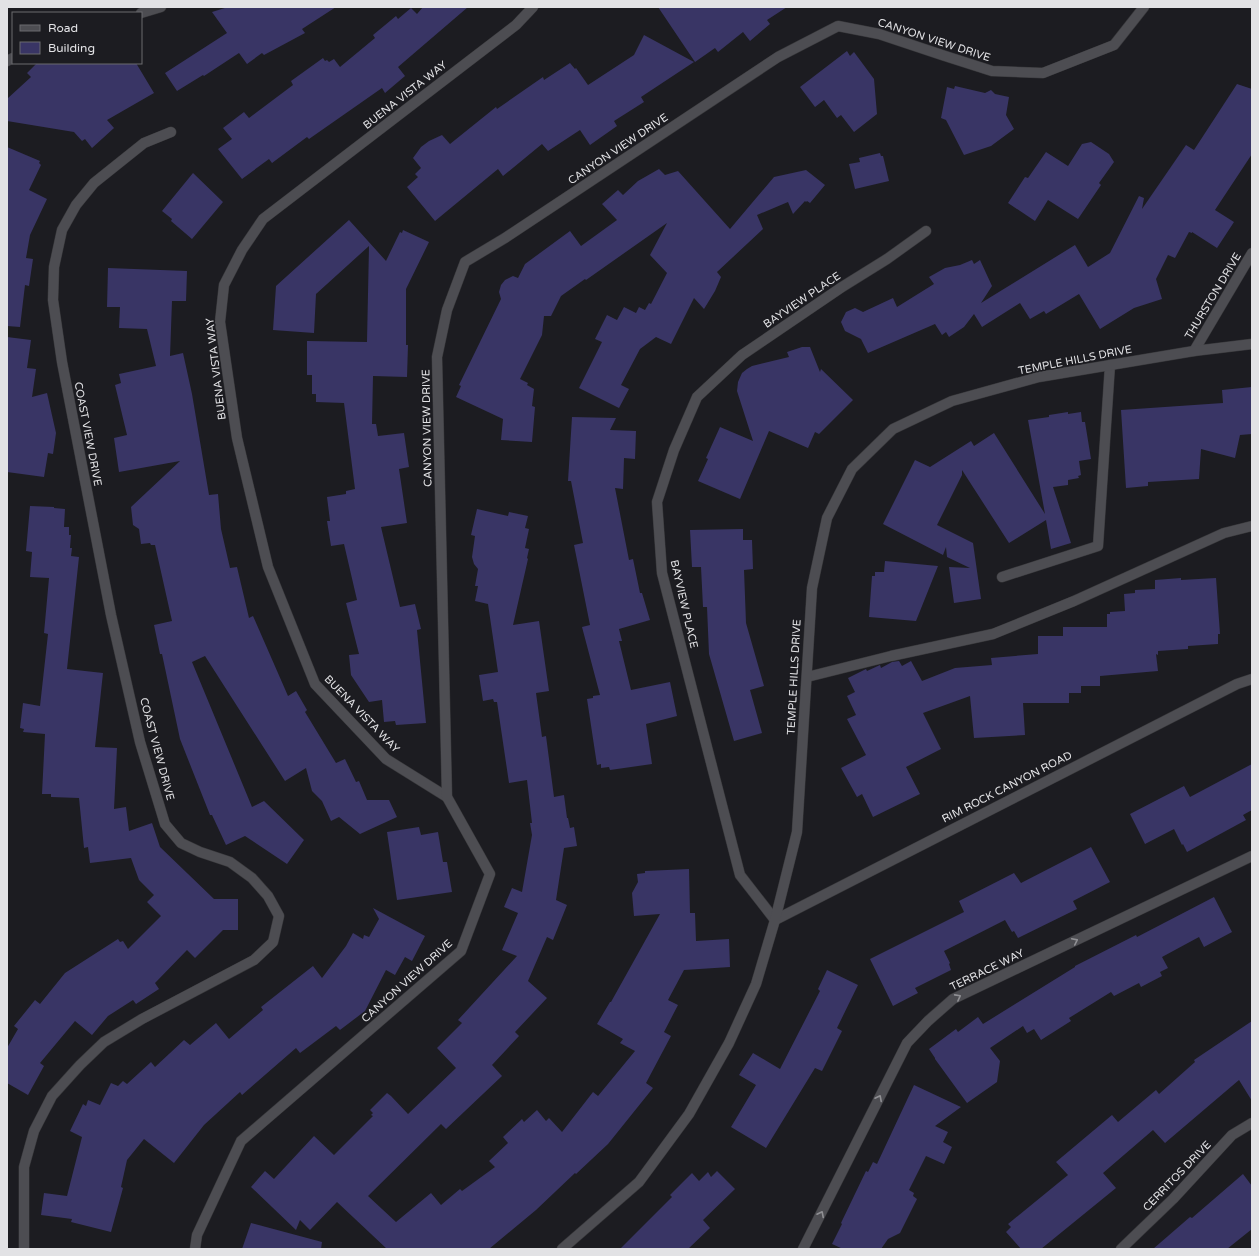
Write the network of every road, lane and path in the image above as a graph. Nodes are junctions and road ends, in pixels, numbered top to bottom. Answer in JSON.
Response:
{"nodes":[{"id":1,"x":161,"y":7,"type":"edge"},
{"id":2,"x":533,"y":7,"type":"edge"},
{"id":3,"x":1144,"y":7,"type":"edge"},
{"id":4,"x":142,"y":13,"type":"edge"},
{"id":5,"x":171,"y":132,"type":"dead end"},
{"id":6,"x":926,"y":231,"type":"dead end"},
{"id":7,"x":1252,"y":253,"type":"edge"},
{"id":8,"x":1252,"y":344,"type":"edge"},
{"id":9,"x":1194,"y":351,"type":"junction"},
{"id":10,"x":1110,"y":365,"type":"junction"},
{"id":11,"x":1252,"y":526,"type":"edge"},
{"id":12,"x":1002,"y":578,"type":"dead end"},
{"id":13,"x":806,"y":676,"type":"junction"},
{"id":14,"x":1252,"y":679,"type":"edge"},
{"id":15,"x":447,"y":797,"type":"junction"},
{"id":16,"x":1252,"y":856,"type":"edge"},
{"id":17,"x":775,"y":920,"type":"junction"},
{"id":18,"x":1252,"y":1123,"type":"edge"},
{"id":19,"x":24,"y":1249,"type":"edge"},
{"id":20,"x":195,"y":1249,"type":"edge"},
{"id":21,"x":562,"y":1249,"type":"edge"},
{"id":22,"x":803,"y":1249,"type":"edge"},
{"id":23,"x":1121,"y":1249,"type":"edge"}],
"edges":[{"from":1,"to":4,"type":"street"},
{"from":2,"to":15,"type":"street","name":"BUENA VISTA WAY"},
{"from":3,"to":15,"type":"street","name":"CANYON VIEW DRIVE"},
{"from":5,"to":19,"type":"street","name":"COAST VIEW DRIVE"},
{"from":6,"to":17,"type":"street","name":"BAYVIEW PLACE"},
{"from":7,"to":9,"type":"street","name":"THURSTON DRIVE"},
{"from":8,"to":9,"type":"street","name":"TEMPLE HILLS DRIVE"},
{"from":9,"to":10,"type":"street","name":"TEMPLE HILLS DRIVE"},
{"from":10,"to":12,"type":"street"},
{"from":10,"to":13,"type":"street","name":"TEMPLE HILLS DRIVE"},
{"from":11,"to":13,"type":"street"},
{"from":13,"to":17,"type":"street","name":"TEMPLE HILLS DRIVE"},
{"from":14,"to":17,"type":"street","name":"RIM ROCK CANYON ROAD"},
{"from":15,"to":20,"type":"street","name":"CANYON VIEW DRIVE"},
{"from":22,"to":16,"type":"street","name":"TERRACE WAY","one_way":true},
{"from":17,"to":21,"type":"street","name":"TEMPLE HILLS DRIVE"},
{"from":18,"to":23,"type":"street","name":"CERRITOS DRIVE"}]}
